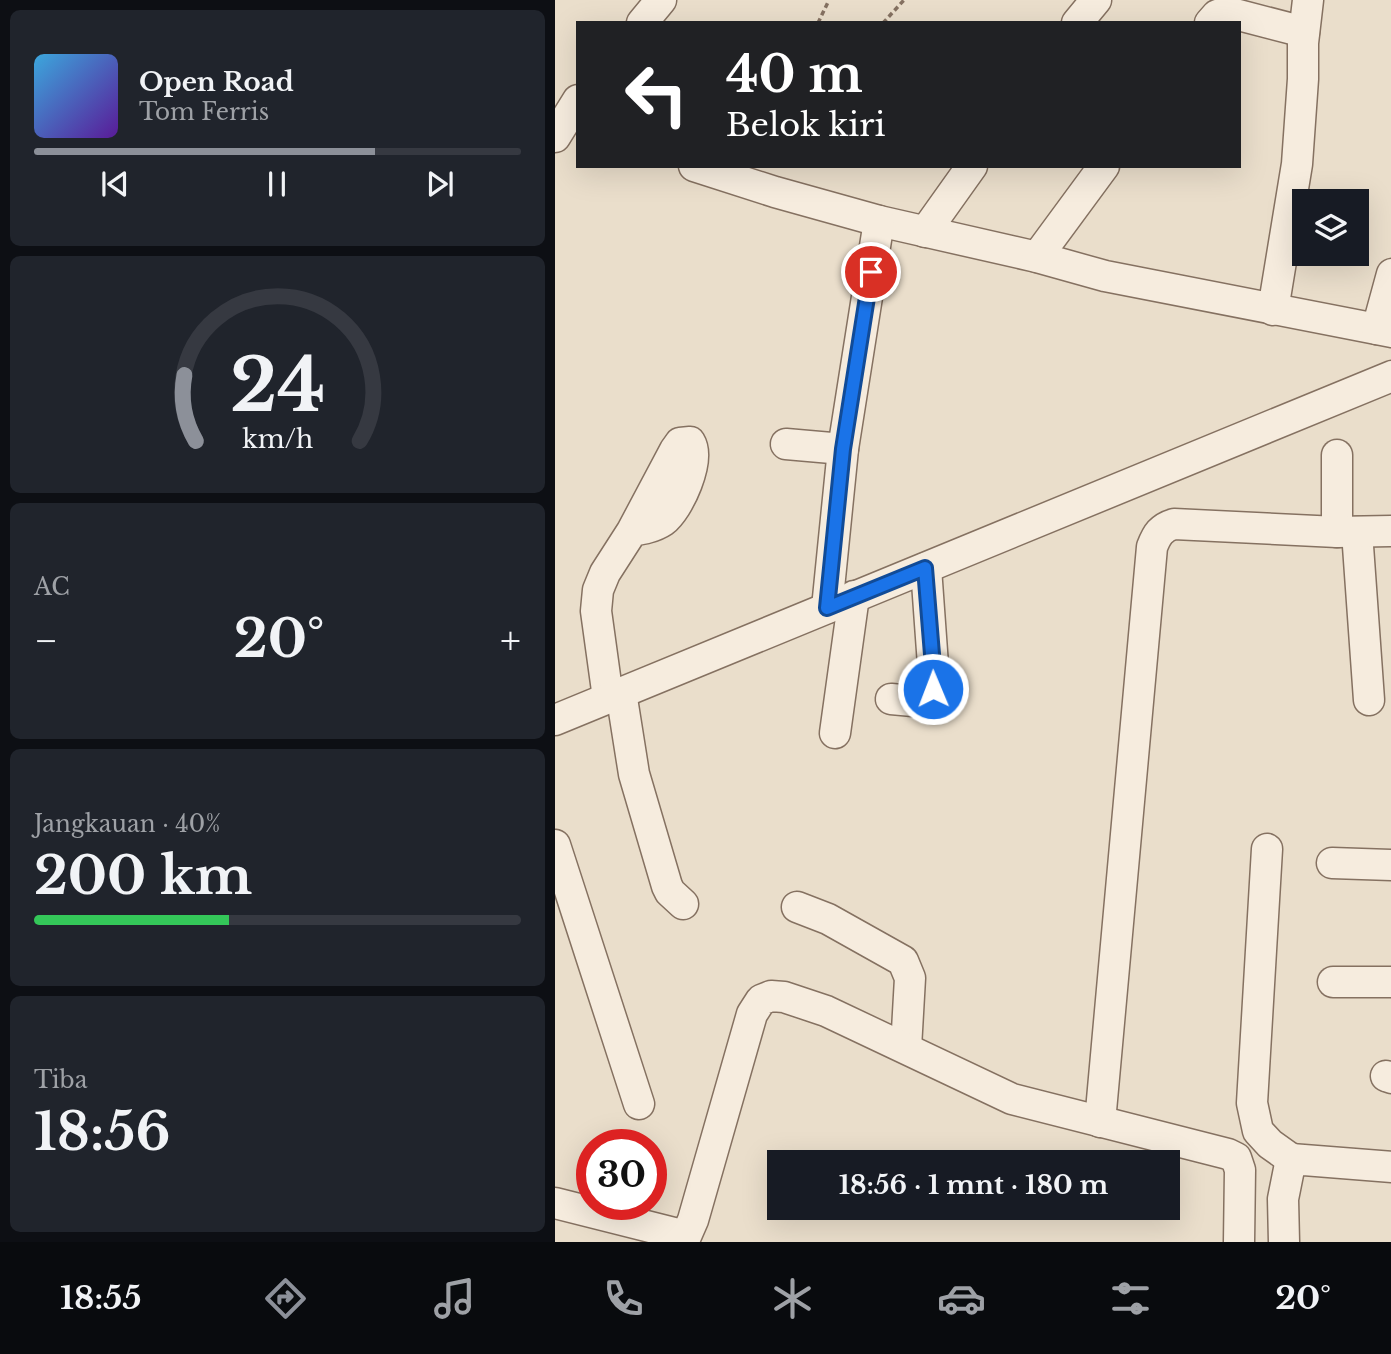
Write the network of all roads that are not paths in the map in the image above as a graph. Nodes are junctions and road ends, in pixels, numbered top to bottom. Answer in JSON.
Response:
{"nodes":[{"id":1,"x":661,"y":0,"type":"edge"},
{"id":2,"x":1096,"y":0,"type":"edge"},
{"id":3,"x":1308,"y":0,"type":"edge"},
{"id":4,"x":645,"y":21,"type":"edge"},
{"id":5,"x":1079,"y":21,"type":"edge"},
{"id":6,"x":1212,"y":21,"type":"edge"},
{"id":7,"x":1304,"y":32,"type":"junction"},
{"id":8,"x":571,"y":100,"type":"edge"},
{"id":9,"x":555,"y":137,"type":"edge"},
{"id":10,"x":700,"y":168,"type":"edge"},
{"id":11,"x":971,"y":168,"type":"edge"},
{"id":12,"x":1103,"y":168,"type":"edge"},
{"id":13,"x":879,"y":221,"type":"junction"},
{"id":14,"x":925,"y":232,"type":"junction"},
{"id":15,"x":1037,"y":257,"type":"junction"},
{"id":16,"x":1391,"y":274,"type":"edge"},
{"id":17,"x":1273,"y":310,"type":"junction"},
{"id":18,"x":1384,"y":330,"type":"edge"},
{"id":19,"x":1391,"y":376,"type":"edge"},
{"id":20,"x":786,"y":444,"type":"dead end"},
{"id":21,"x":843,"y":449,"type":"junction"},
{"id":22,"x":1337,"y":455,"type":"dead end"},
{"id":23,"x":633,"y":531,"type":"dead end"},
{"id":24,"x":1391,"y":531,"type":"edge"},
{"id":25,"x":1347,"y":532,"type":"junction"},
{"id":26,"x":925,"y":568,"type":"junction"},
{"id":27,"x":840,"y":602,"type":"junction"},
{"id":28,"x":614,"y":695,"type":"junction"},
{"id":29,"x":891,"y":699,"type":"dead end"},
{"id":30,"x":1369,"y":700,"type":"dead end"},
{"id":31,"x":555,"y":720,"type":"edge"},
{"id":32,"x":835,"y":733,"type":"dead end"},
{"id":33,"x":555,"y":845,"type":"edge"},
{"id":34,"x":1267,"y":849,"type":"dead end"},
{"id":35,"x":1332,"y":863,"type":"dead end"},
{"id":36,"x":1391,"y":865,"type":"edge"},
{"id":37,"x":683,"y":904,"type":"dead end"},
{"id":38,"x":797,"y":907,"type":"dead end"},
{"id":39,"x":1333,"y":982,"type":"dead end"},
{"id":40,"x":1391,"y":982,"type":"edge"},
{"id":41,"x":906,"y":1048,"type":"junction"},
{"id":42,"x":639,"y":1104,"type":"dead end"},
{"id":43,"x":1100,"y":1122,"type":"junction"},
{"id":44,"x":1291,"y":1159,"type":"junction"},
{"id":45,"x":1391,"y":1167,"type":"edge"},
{"id":46,"x":555,"y":1203,"type":"edge"},
{"id":47,"x":685,"y":1239,"type":"edge"},
{"id":48,"x":1239,"y":1242,"type":"edge"},
{"id":49,"x":1284,"y":1242,"type":"edge"}],
"edges":[{"from":1,"to":4,"type":"street"},
{"from":2,"to":5,"type":"street"},
{"from":3,"to":7,"type":"street"},
{"from":6,"to":7,"type":"street"},
{"from":7,"to":17,"type":"street"},
{"from":8,"to":9,"type":"street"},
{"from":10,"to":13,"type":"street"},
{"from":11,"to":14,"type":"street"},
{"from":12,"to":15,"type":"street"},
{"from":13,"to":14,"type":"street"},
{"from":13,"to":21,"type":"street"},
{"from":14,"to":15,"type":"street"},
{"from":15,"to":17,"type":"street"},
{"from":16,"to":18,"type":"street"},
{"from":17,"to":18,"type":"street"},
{"from":19,"to":26,"type":"street"},
{"from":20,"to":21,"type":"street"},
{"from":21,"to":27,"type":"street"},
{"from":22,"to":25,"type":"street"},
{"from":23,"to":28,"type":"street"},
{"from":24,"to":25,"type":"street"},
{"from":25,"to":30,"type":"street"},
{"from":25,"to":43,"type":"street"},
{"from":26,"to":27,"type":"street"},
{"from":26,"to":29,"type":"street"},
{"from":27,"to":28,"type":"street"},
{"from":27,"to":32,"type":"street"},
{"from":28,"to":31,"type":"street"},
{"from":28,"to":37,"type":"street"},
{"from":33,"to":42,"type":"street"},
{"from":34,"to":44,"type":"street"},
{"from":35,"to":36,"type":"street"},
{"from":38,"to":41,"type":"street"},
{"from":39,"to":40,"type":"street"},
{"from":41,"to":43,"type":"street"},
{"from":41,"to":47,"type":"street"},
{"from":43,"to":48,"type":"street"},
{"from":44,"to":45,"type":"street"},
{"from":44,"to":49,"type":"street"},
{"from":46,"to":47,"type":"street"}]}
